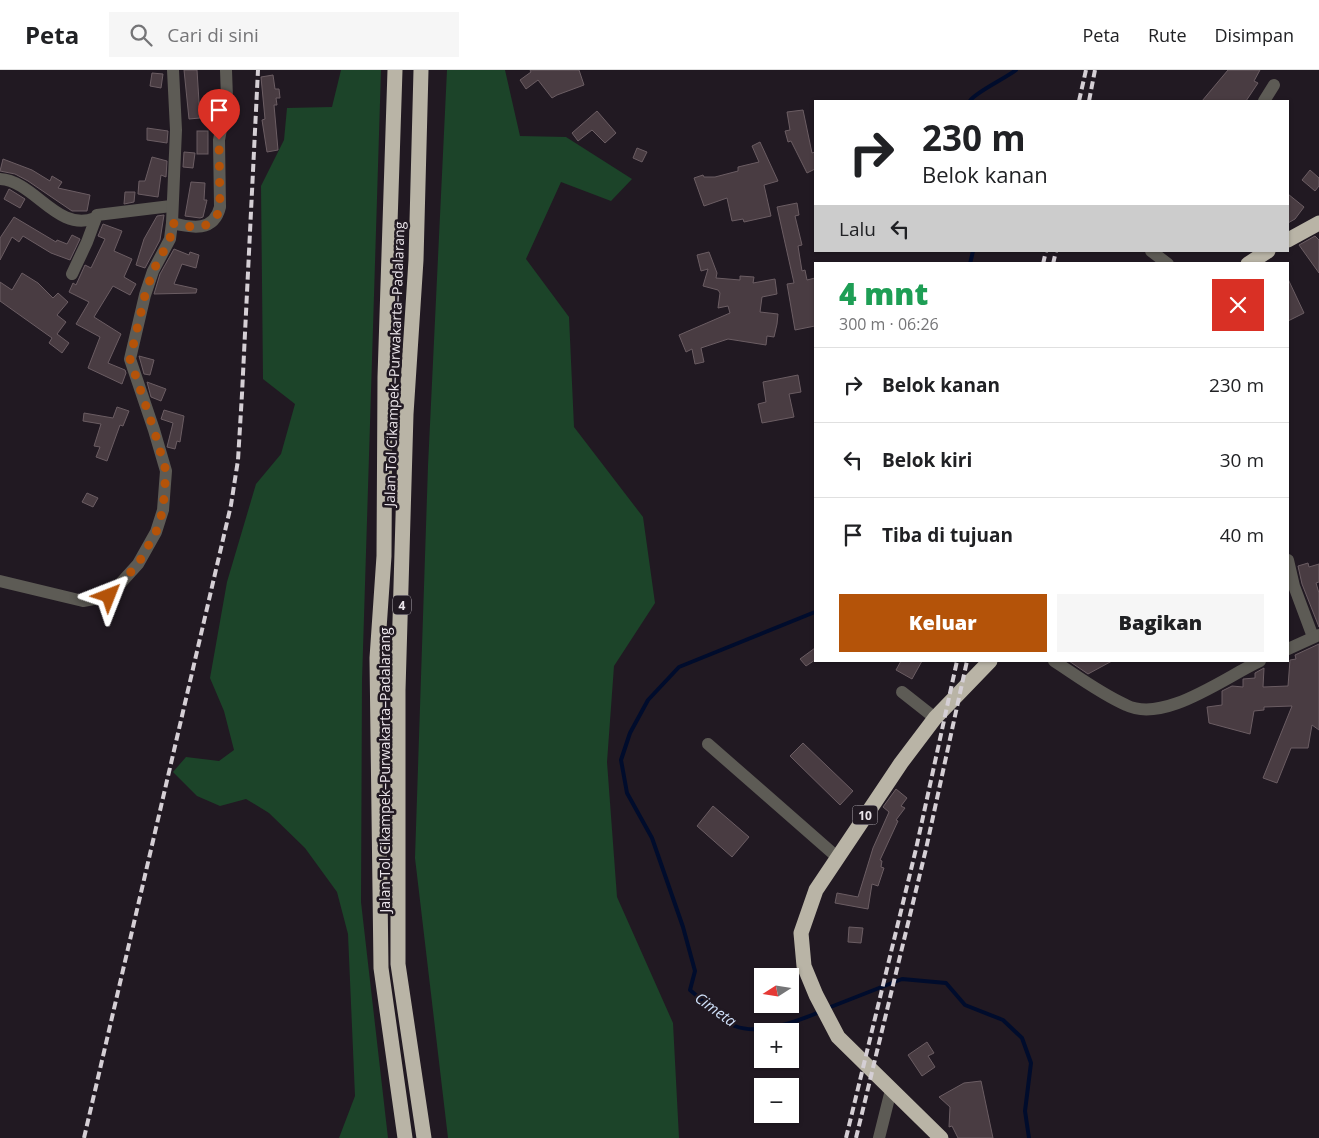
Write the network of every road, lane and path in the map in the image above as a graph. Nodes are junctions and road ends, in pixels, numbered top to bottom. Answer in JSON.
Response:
{"nodes":[{"id":1,"x":173,"y":70,"type":"edge"},
{"id":2,"x":226,"y":70,"type":"edge"},
{"id":3,"x":395,"y":70,"type":"edge"},
{"id":4,"x":421,"y":70,"type":"edge"},
{"id":5,"x":1274,"y":85,"type":"dead end"},
{"id":6,"x":1265,"y":100,"type":"edge"},
{"id":7,"x":0,"y":179,"type":"edge"},
{"id":8,"x":171,"y":206,"type":"junction"},
{"id":9,"x":95,"y":218,"type":"junction"},
{"id":10,"x":172,"y":223,"type":"junction"},
{"id":11,"x":1319,"y":223,"type":"edge"},
{"id":12,"x":1289,"y":239,"type":"edge"},
{"id":13,"x":1152,"y":252,"type":"edge"},
{"id":14,"x":1266,"y":252,"type":"edge"},
{"id":15,"x":1165,"y":262,"type":"edge"},
{"id":16,"x":1251,"y":262,"type":"edge"},
{"id":17,"x":72,"y":274,"type":"dead end"},
{"id":18,"x":1289,"y":564,"type":"edge"},
{"id":19,"x":0,"y":581,"type":"edge"},
{"id":20,"x":1316,"y":636,"type":"edge"},
{"id":21,"x":1289,"y":649,"type":"edge"},
{"id":22,"x":989,"y":662,"type":"edge"},
{"id":23,"x":1056,"y":662,"type":"edge"},
{"id":24,"x":1258,"y":662,"type":"edge"},
{"id":25,"x":902,"y":692,"type":"dead end"},
{"id":26,"x":935,"y":718,"type":"junction"},
{"id":27,"x":708,"y":744,"type":"dead end"},
{"id":28,"x":837,"y":857,"type":"junction"},
{"id":29,"x":891,"y":1090,"type":"junction"},
{"id":30,"x":405,"y":1138,"type":"edge"},
{"id":31,"x":424,"y":1138,"type":"edge"},
{"id":32,"x":879,"y":1138,"type":"edge"},
{"id":33,"x":941,"y":1138,"type":"edge"}],
"edges":[{"from":1,"to":8,"type":"street"},
{"from":2,"to":10,"type":"street"},
{"from":3,"to":30,"type":"highway","name":"Jalan Tol Cikampek–Purwakarta–Padalarang","number":"4"},
{"from":4,"to":31,"type":"highway","name":"Jalan Tol Cikampek–Purwakarta–Padalarang","number":"4"},
{"from":5,"to":6,"type":"street"},
{"from":7,"to":9,"type":"street"},
{"from":8,"to":9,"type":"street"},
{"from":8,"to":10,"type":"street"},
{"from":9,"to":17,"type":"street"},
{"from":10,"to":19,"type":"street"},
{"from":11,"to":12,"type":"highway"},
{"from":13,"to":15,"type":"street"},
{"from":14,"to":16,"type":"highway"},
{"from":18,"to":20,"type":"street"},
{"from":20,"to":21,"type":"street"},
{"from":22,"to":26,"type":"highway","number":"10"},
{"from":23,"to":24,"type":"street"},
{"from":25,"to":26,"type":"street"},
{"from":26,"to":28,"type":"highway","number":"10"},
{"from":27,"to":28,"type":"street"},
{"from":28,"to":29,"type":"highway","number":"10"},
{"from":29,"to":32,"type":"street"},
{"from":29,"to":33,"type":"highway","number":"10"}]}
